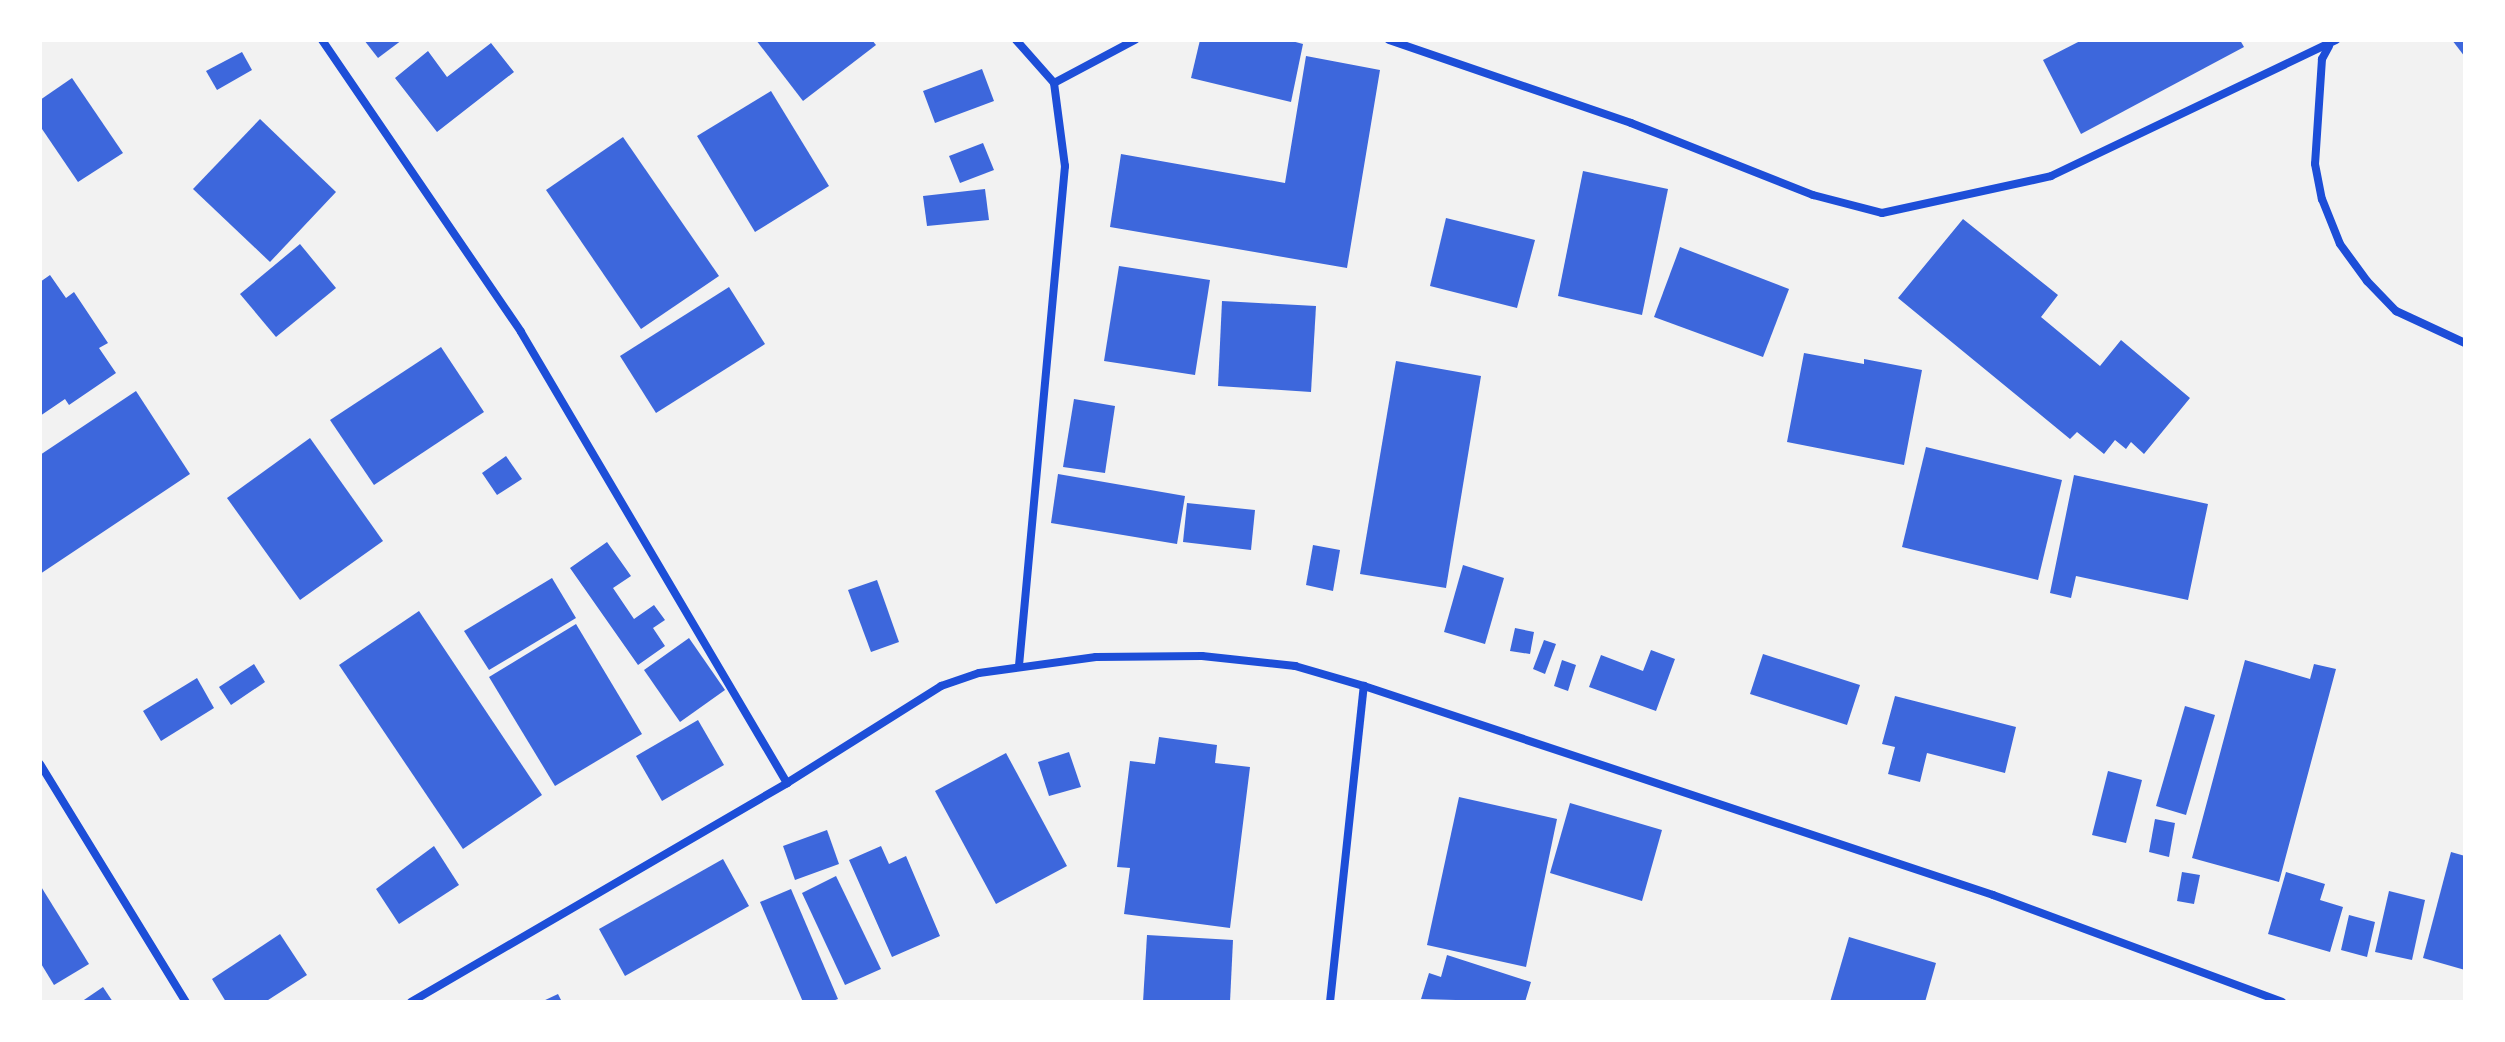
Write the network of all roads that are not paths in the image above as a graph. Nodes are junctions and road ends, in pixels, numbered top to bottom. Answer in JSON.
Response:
{"nodes":[{"id":1,"x":322,"y":40,"type":"edge"},
{"id":2,"x":1016,"y":40,"type":"edge"},
{"id":3,"x":1135,"y":40,"type":"edge"},
{"id":4,"x":1389,"y":40,"type":"edge"},
{"id":5,"x":2333,"y":42,"type":"edge"},
{"id":6,"x":1054,"y":83,"type":"junction"},
{"id":7,"x":2465,"y":343,"type":"edge"},
{"id":8,"x":1019,"y":666,"type":"junction"},
{"id":9,"x":1364,"y":686,"type":"junction"},
{"id":10,"x":40,"y":764,"type":"edge"},
{"id":11,"x":787,"y":783,"type":"junction"},
{"id":12,"x":186,"y":1002,"type":"edge"},
{"id":13,"x":411,"y":1002,"type":"edge"},
{"id":14,"x":1330,"y":1002,"type":"edge"},
{"id":15,"x":2282,"y":1002,"type":"edge"}],
"edges":[{"from":1,"to":11,"type":"street"},
{"from":2,"to":6,"type":"street"},
{"from":3,"to":6,"type":"street"},
{"from":4,"to":5,"type":"street"},
{"from":5,"to":7,"type":"street"},
{"from":6,"to":8,"type":"street"},
{"from":8,"to":9,"type":"street"},
{"from":8,"to":11,"type":"street"},
{"from":9,"to":14,"type":"street"},
{"from":9,"to":15,"type":"street"},
{"from":10,"to":12,"type":"street"},
{"from":11,"to":13,"type":"street"}]}
